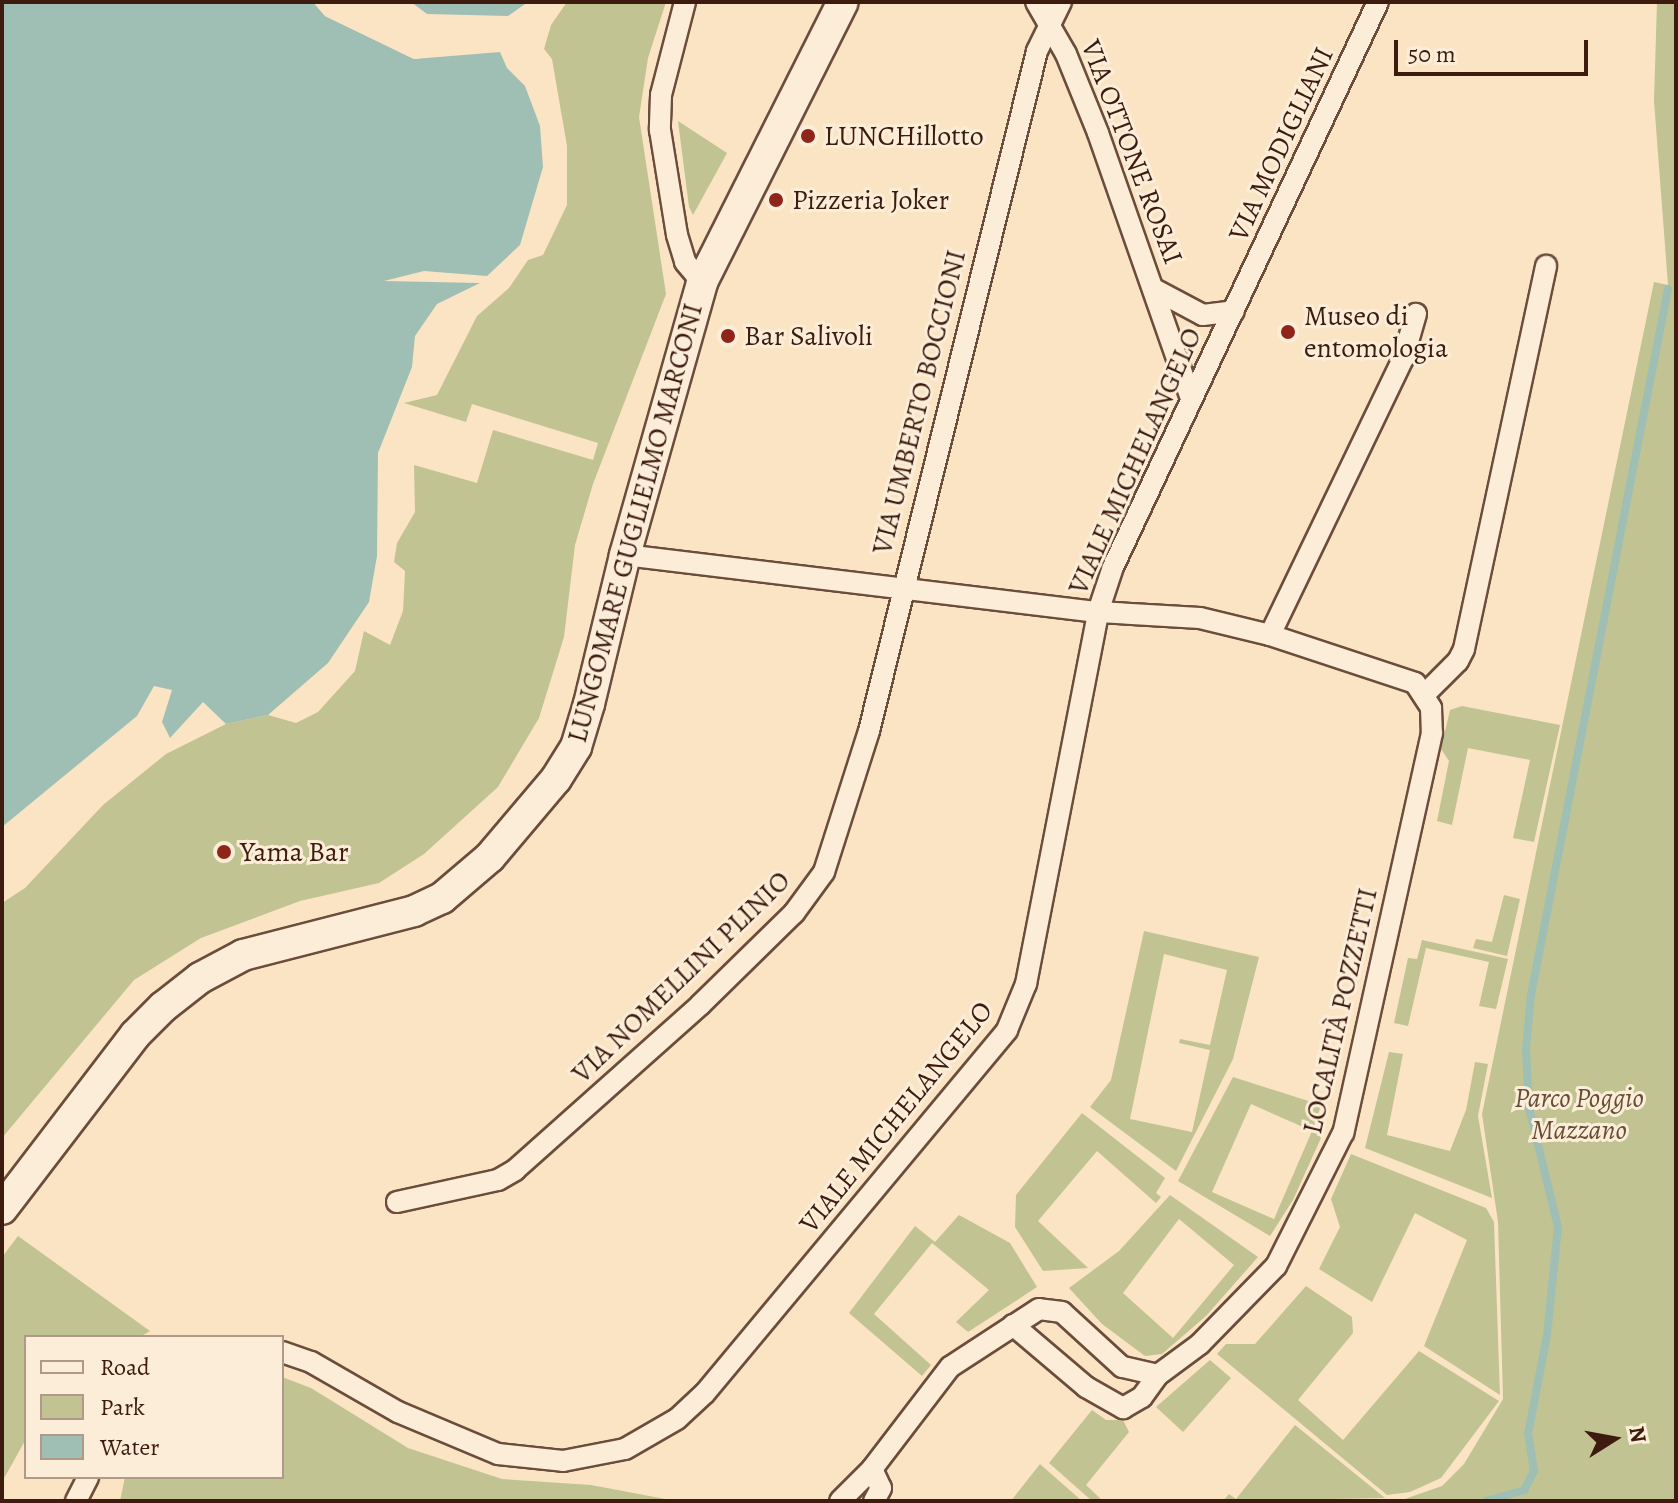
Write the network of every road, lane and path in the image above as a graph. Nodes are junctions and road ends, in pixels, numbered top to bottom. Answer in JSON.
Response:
{"nodes":[{"id":1,"x":685,"y":2,"type":"edge"},
{"id":2,"x":843,"y":2,"type":"edge"},
{"id":3,"x":1378,"y":2,"type":"edge"},
{"id":4,"x":1049,"y":7,"type":"edge"},
{"id":5,"x":1546,"y":266,"type":"dead end"},
{"id":6,"x":702,"y":282,"type":"junction"},
{"id":7,"x":1154,"y":289,"type":"junction"},
{"id":8,"x":1234,"y":311,"type":"junction"},
{"id":9,"x":1416,"y":314,"type":"dead end"},
{"id":10,"x":1190,"y":395,"type":"junction"},
{"id":11,"x":625,"y":555,"type":"junction"},
{"id":12,"x":900,"y":587,"type":"junction"},
{"id":13,"x":1098,"y":612,"type":"junction"},
{"id":14,"x":1270,"y":635,"type":"junction"},
{"id":15,"x":1426,"y":693,"type":"junction"},
{"id":16,"x":397,"y":1202,"type":"dead end"},
{"id":17,"x":2,"y":1209,"type":"edge"},
{"id":18,"x":1013,"y":1325,"type":"junction"},
{"id":19,"x":284,"y":1353,"type":"edge"},
{"id":20,"x":1158,"y":1375,"type":"junction"},
{"id":21,"x":872,"y":1469,"type":"junction"},
{"id":22,"x":87,"y":1479,"type":"edge"},
{"id":23,"x":76,"y":1501,"type":"edge"},
{"id":24,"x":840,"y":1501,"type":"edge"},
{"id":25,"x":874,"y":1501,"type":"edge"}],
"edges":[{"from":1,"to":6,"type":"street"},
{"from":2,"to":6,"type":"street","name":"LUNGOMARE GUGLIELMO MARCONI"},
{"from":3,"to":8,"type":"street","name":"VIA MODIGLIANI"},
{"from":4,"to":7,"type":"street","name":"VIA OTTONE ROSAI"},
{"from":4,"to":12,"type":"street","name":"VIA UMBERTO BOCCIONI"},
{"from":5,"to":15,"type":"street"},
{"from":6,"to":11,"type":"street","name":"LUNGOMARE GUGLIELMO MARCONI"},
{"from":7,"to":8,"type":"street","name":"VIA OTTONE ROSAI"},
{"from":7,"to":10,"type":"street"},
{"from":8,"to":10,"type":"street","name":"VIALE MICHELANGELO"},
{"from":9,"to":14,"type":"street"},
{"from":10,"to":13,"type":"street","name":"VIALE MICHELANGELO"},
{"from":11,"to":12,"type":"street"},
{"from":11,"to":17,"type":"street","name":"LUNGOMARE GUGLIELMO MARCONI"},
{"from":12,"to":13,"type":"street"},
{"from":12,"to":16,"type":"street","name":"VIA NOMELLINI PLINIO"},
{"from":13,"to":14,"type":"street"},
{"from":13,"to":19,"type":"street","name":"VIALE MICHELANGELO"},
{"from":14,"to":15,"type":"street"},
{"from":15,"to":20,"type":"street","name":"LOCALITÀ POZZETTI"},
{"from":18,"to":20,"type":"street"},
{"from":18,"to":20,"type":"street","name":"LOCALITÀ POZZETTI"},
{"from":18,"to":21,"type":"street"},
{"from":21,"to":24,"type":"street"},
{"from":21,"to":25,"type":"street"},
{"from":22,"to":23,"type":"street"}]}
